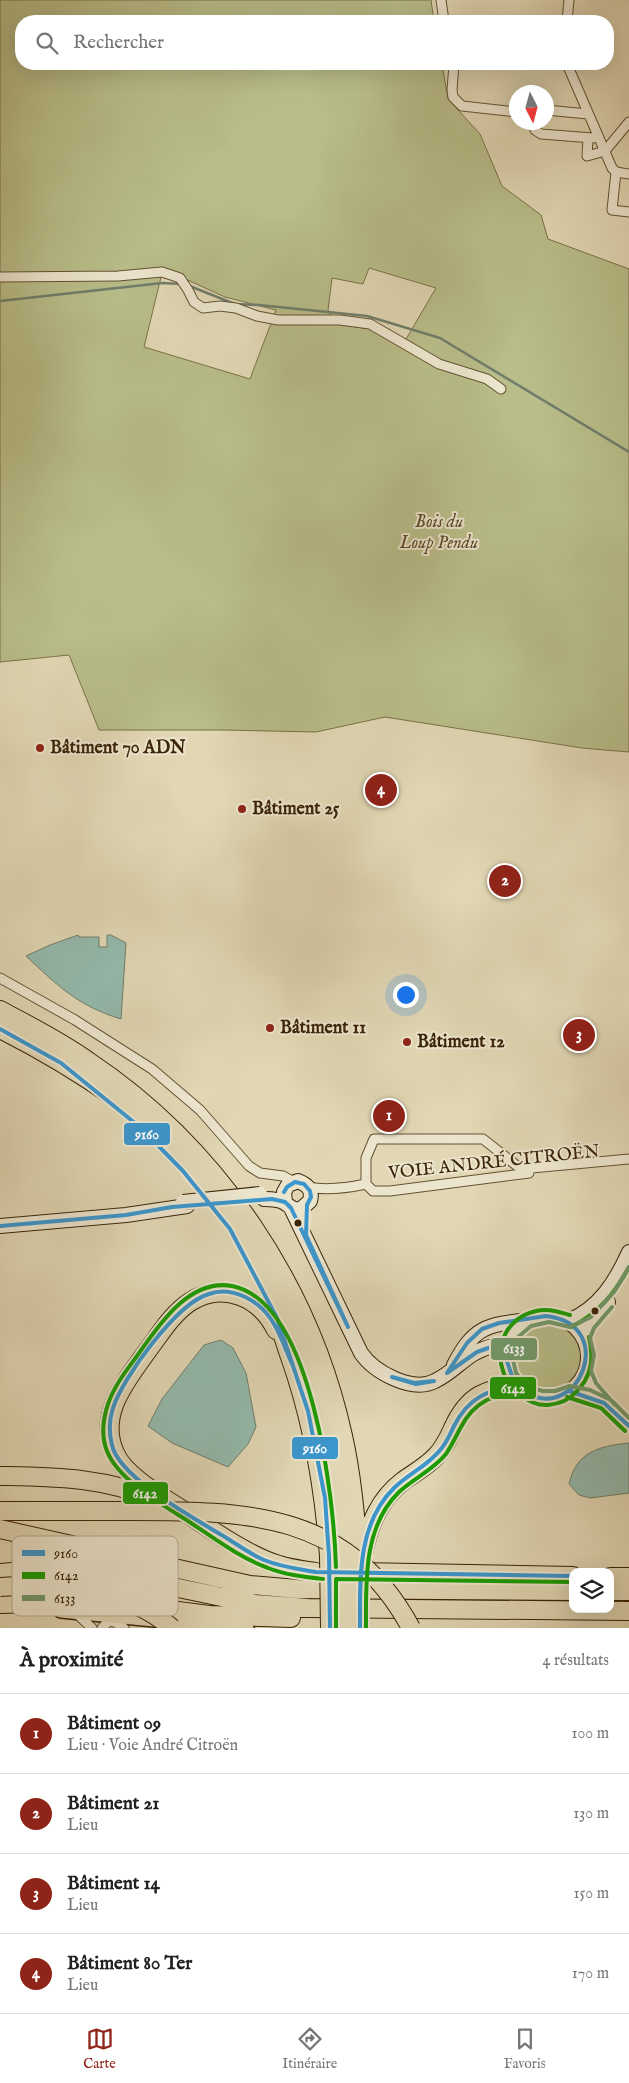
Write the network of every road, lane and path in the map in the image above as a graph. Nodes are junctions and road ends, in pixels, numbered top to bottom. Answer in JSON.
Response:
{"nodes":[{"id":1,"x":440,"y":0,"type":"edge"},
{"id":2,"x":569,"y":0,"type":"edge"},
{"id":3,"x":443,"y":15,"type":"edge"},
{"id":4,"x":568,"y":15,"type":"edge"},
{"id":5,"x":454,"y":70,"type":"edge"},
{"id":6,"x":570,"y":70,"type":"edge"},
{"id":7,"x":509,"y":111,"type":"edge"},
{"id":8,"x":554,"y":111,"type":"edge"},
{"id":9,"x":588,"y":114,"type":"junction"},
{"id":10,"x":629,"y":122,"type":"edge"},
{"id":11,"x":535,"y":130,"type":"edge"},
{"id":12,"x":599,"y":138,"type":"junction"},
{"id":13,"x":588,"y":139,"type":"junction"},
{"id":14,"x":604,"y":151,"type":"junction"},
{"id":15,"x":616,"y":172,"type":"junction"},
{"id":16,"x":629,"y":174,"type":"edge"},
{"id":17,"x":629,"y":212,"type":"edge"},
{"id":18,"x":0,"y":277,"type":"edge"},
{"id":19,"x":501,"y":389,"type":"dead end"},
{"id":20,"x":0,"y":978,"type":"edge"},
{"id":21,"x":0,"y":997,"type":"edge"},
{"id":22,"x":0,"y":1010,"type":"edge"},
{"id":23,"x":0,"y":1029,"type":"edge"},
{"id":24,"x":61,"y":1063,"type":"junction"},
{"id":25,"x":138,"y":1098,"type":"junction"},
{"id":26,"x":629,"y":1159,"type":"edge"},
{"id":27,"x":629,"y":1164,"type":"edge"},
{"id":28,"x":366,"y":1184,"type":"junction"},
{"id":29,"x":308,"y":1187,"type":"junction"},
{"id":30,"x":288,"y":1195,"type":"junction"},
{"id":31,"x":185,"y":1204,"type":"junction"},
{"id":32,"x":307,"y":1205,"type":"junction"},
{"id":33,"x":0,"y":1218,"type":"edge"},
{"id":34,"x":0,"y":1226,"type":"edge"},
{"id":35,"x":306,"y":1235,"type":"junction"},
{"id":36,"x":629,"y":1252,"type":"edge"},
{"id":37,"x":629,"y":1273,"type":"edge"},
{"id":38,"x":529,"y":1320,"type":"junction"},
{"id":39,"x":568,"y":1322,"type":"junction"},
{"id":40,"x":583,"y":1338,"type":"junction"},
{"id":41,"x":505,"y":1354,"type":"junction"},
{"id":42,"x":292,"y":1364,"type":"junction"},
{"id":43,"x":453,"y":1368,"type":"junction"},
{"id":44,"x":585,"y":1372,"type":"junction"},
{"id":45,"x":518,"y":1386,"type":"junction"},
{"id":46,"x":569,"y":1391,"type":"junction"},
{"id":47,"x":604,"y":1402,"type":"junction"},
{"id":48,"x":629,"y":1426,"type":"edge"},
{"id":49,"x":0,"y":1476,"type":"edge"},
{"id":50,"x":0,"y":1511,"type":"edge"},
{"id":51,"x":197,"y":1520,"type":"junction"},
{"id":52,"x":0,"y":1529,"type":"edge"},
{"id":53,"x":34,"y":1536,"type":"edge"},
{"id":54,"x":351,"y":1560,"type":"junction"},
{"id":55,"x":178,"y":1567,"type":"edge"},
{"id":56,"x":316,"y":1572,"type":"junction"},
{"id":57,"x":569,"y":1576,"type":"edge"},
{"id":58,"x":222,"y":1577,"type":"junction"},
{"id":59,"x":614,"y":1577,"type":"edge"},
{"id":60,"x":629,"y":1577,"type":"edge"},
{"id":61,"x":178,"y":1587,"type":"edge"},
{"id":62,"x":569,"y":1591,"type":"edge"},
{"id":63,"x":614,"y":1591,"type":"edge"},
{"id":64,"x":629,"y":1591,"type":"edge"},
{"id":65,"x":335,"y":1609,"type":"junction"},
{"id":66,"x":178,"y":1611,"type":"edge"},
{"id":67,"x":629,"y":1611,"type":"edge"},
{"id":68,"x":79,"y":1616,"type":"edge"},
{"id":69,"x":130,"y":1616,"type":"edge"},
{"id":70,"x":154,"y":1616,"type":"edge"},
{"id":71,"x":92,"y":1628,"type":"edge"},
{"id":72,"x":102,"y":1628,"type":"edge"},
{"id":73,"x":124,"y":1628,"type":"edge"},
{"id":74,"x":172,"y":1628,"type":"edge"},
{"id":75,"x":246,"y":1628,"type":"edge"},
{"id":76,"x":330,"y":1628,"type":"edge"},
{"id":77,"x":344,"y":1628,"type":"edge"},
{"id":78,"x":360,"y":1628,"type":"edge"},
{"id":79,"x":411,"y":1628,"type":"edge"}],
"edges":[{"from":1,"to":3,"type":"street"},
{"from":2,"to":4,"type":"street"},
{"from":5,"to":7,"type":"street"},
{"from":6,"to":9,"type":"street"},
{"from":8,"to":9,"type":"street"},
{"from":9,"to":12,"type":"street"},
{"from":10,"to":14,"type":"street"},
{"from":11,"to":13,"type":"street"},
{"from":12,"to":13,"type":"street"},
{"from":12,"to":14,"type":"street"},
{"from":13,"to":14,"type":"street"},
{"from":14,"to":15,"type":"street"},
{"from":15,"to":16,"type":"street"},
{"from":15,"to":17,"type":"street"},
{"from":18,"to":19,"type":"street"},
{"from":20,"to":30,"type":"street"},
{"from":21,"to":25,"type":"highway"},
{"from":22,"to":25,"type":"highway"},
{"from":23,"to":24,"type":"highway"},
{"from":24,"to":42,"type":"highway"},
{"from":24,"to":54,"type":"highway"},
{"from":25,"to":54,"type":"highway"},
{"from":26,"to":28,"type":"street"},
{"from":27,"to":28,"type":"street","name":"VOIE ANDRÉ CITROËN"},
{"from":28,"to":29,"type":"street"},
{"from":29,"to":30,"type":"street"},
{"from":29,"to":32,"type":"street"},
{"from":30,"to":31,"type":"street","bridge":true},
{"from":30,"to":32,"type":"street"},
{"from":30,"to":35,"type":"street"},
{"from":31,"to":33,"type":"street"},
{"from":31,"to":34,"type":"street"},
{"from":32,"to":35,"type":"street"},
{"from":35,"to":43,"type":"street"},
{"from":36,"to":39,"type":"street"},
{"from":37,"to":40,"type":"street"},
{"from":38,"to":39,"type":"street"},
{"from":38,"to":41,"type":"street"},
{"from":38,"to":43,"type":"street"},
{"from":39,"to":40,"type":"street"},
{"from":40,"to":44,"type":"street"},
{"from":41,"to":43,"type":"street"},
{"from":41,"to":45,"type":"street"},
{"from":42,"to":51,"type":"highway"},
{"from":42,"to":54,"type":"highway"},
{"from":44,"to":46,"type":"street"},
{"from":44,"to":47,"type":"street"},
{"from":45,"to":46,"type":"street"},
{"from":45,"to":54,"type":"highway"},
{"from":46,"to":47,"type":"street"},
{"from":47,"to":48,"type":"street"},
{"from":49,"to":51,"type":"highway"},
{"from":50,"to":79,"type":"highway","bridge":true},
{"from":51,"to":56,"type":"highway"},
{"from":52,"to":53,"type":"highway"},
{"from":54,"to":76,"type":"highway","bridge":true},
{"from":54,"to":77,"type":"highway","bridge":true},
{"from":54,"to":78,"type":"highway","bridge":true},
{"from":55,"to":58,"type":"highway"},
{"from":56,"to":57,"type":"highway"},
{"from":56,"to":58,"type":"highway"},
{"from":58,"to":62,"type":"highway"},
{"from":59,"to":60,"type":"highway"},
{"from":61,"to":65,"type":"highway"},
{"from":63,"to":64,"type":"highway"},
{"from":65,"to":66,"type":"highway"},
{"from":65,"to":67,"type":"highway"},
{"from":68,"to":71,"type":"street"},
{"from":69,"to":75,"type":"main road"},
{"from":70,"to":74,"type":"highway","bridge":true},
{"from":72,"to":73,"type":"street"}]}
